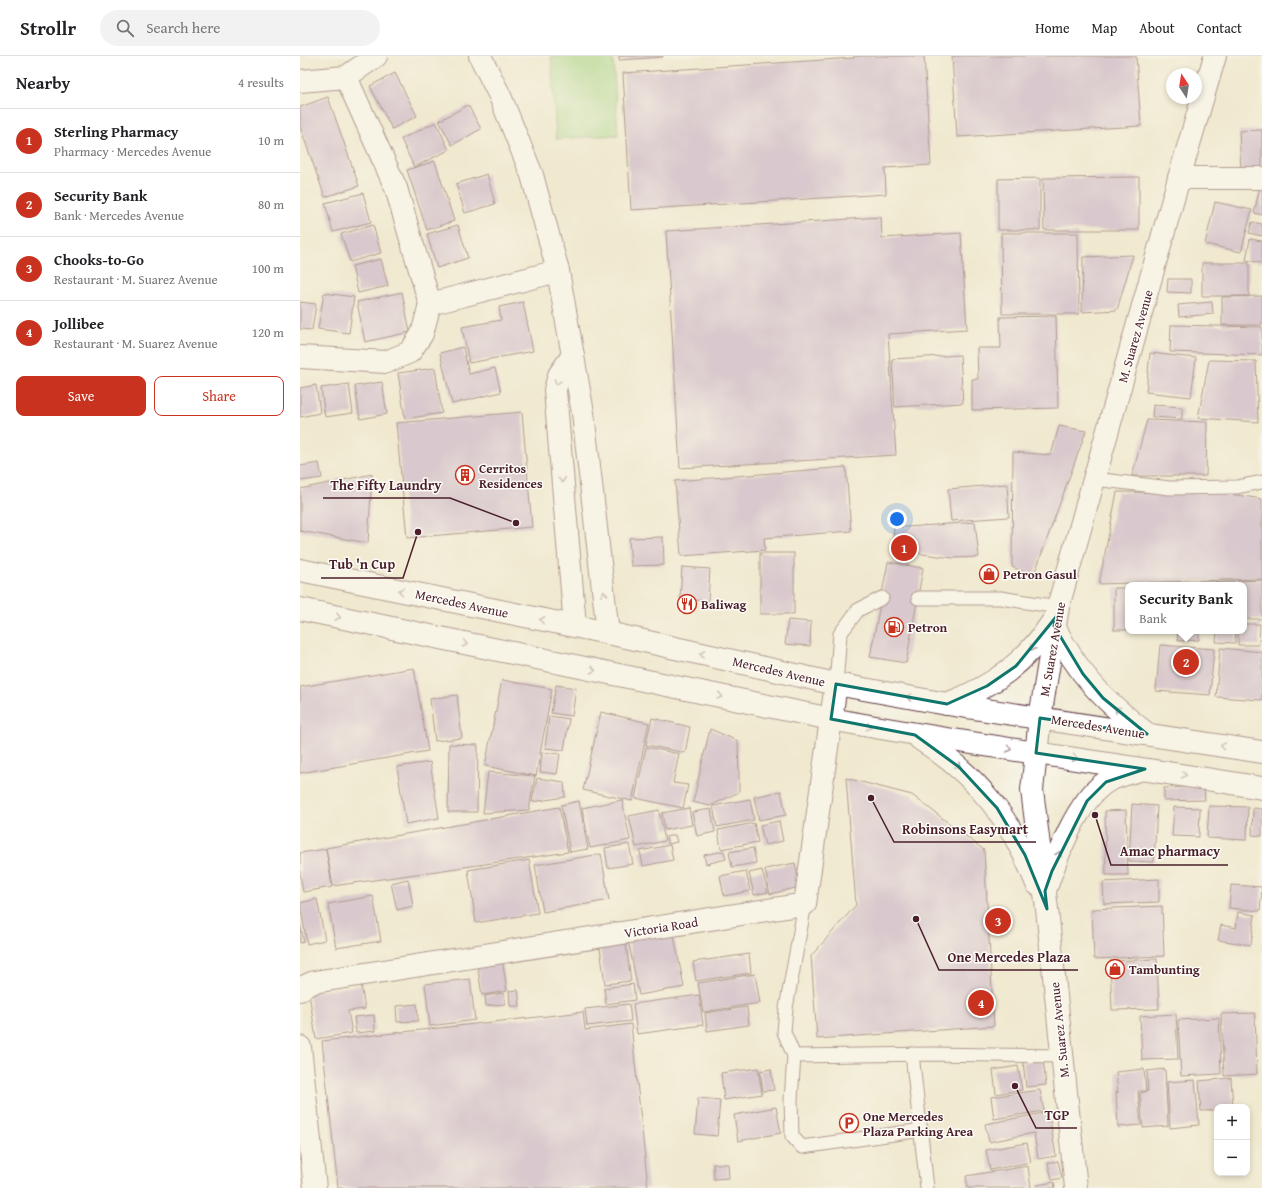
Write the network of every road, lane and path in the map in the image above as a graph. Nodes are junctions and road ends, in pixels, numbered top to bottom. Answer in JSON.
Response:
{"nodes":[{"id":1,"x":376,"y":56,"type":"edge"},
{"id":2,"x":480,"y":56,"type":"edge"},
{"id":3,"x":1215,"y":56,"type":"edge"},
{"id":4,"x":346,"y":77,"type":"junction"},
{"id":5,"x":300,"y":80,"type":"edge"},
{"id":6,"x":1179,"y":178,"type":"junction"},
{"id":7,"x":1262,"y":178,"type":"edge"},
{"id":8,"x":558,"y":271,"type":"junction"},
{"id":9,"x":430,"y":304,"type":"junction"},
{"id":10,"x":572,"y":354,"type":"junction"},
{"id":11,"x":300,"y":357,"type":"edge"},
{"id":12,"x":587,"y":452,"type":"junction"},
{"id":13,"x":560,"y":456,"type":"junction"},
{"id":14,"x":1094,"y":479,"type":"junction"},
{"id":15,"x":1262,"y":482,"type":"edge"},
{"id":16,"x":300,"y":570,"type":"edge"},
{"id":17,"x":882,"y":598,"type":"dead end"},
{"id":18,"x":918,"y":598,"type":"dead end"},
{"id":19,"x":300,"y":609,"type":"edge"},
{"id":20,"x":1056,"y":617,"type":"junction"},
{"id":21,"x":575,"y":626,"type":"junction"},
{"id":22,"x":608,"y":633,"type":"junction"},
{"id":23,"x":836,"y":684,"type":"junction"},
{"id":24,"x":947,"y":704,"type":"junction"},
{"id":25,"x":1040,"y":718,"type":"junction"},
{"id":26,"x":831,"y":719,"type":"junction"},
{"id":27,"x":1147,"y":734,"type":"junction"},
{"id":28,"x":915,"y":735,"type":"junction"},
{"id":29,"x":1262,"y":752,"type":"edge"},
{"id":30,"x":1036,"y":753,"type":"junction"},
{"id":31,"x":1145,"y":769,"type":"junction"},
{"id":32,"x":1262,"y":788,"type":"edge"},
{"id":33,"x":1046,"y":900,"type":"junction"},
{"id":34,"x":805,"y":904,"type":"junction"},
{"id":35,"x":300,"y":990,"type":"edge"},
{"id":36,"x":300,"y":1047,"type":"edge"},
{"id":37,"x":912,"y":1054,"type":"junction"},
{"id":38,"x":794,"y":1056,"type":"junction"},
{"id":39,"x":1062,"y":1056,"type":"junction"},
{"id":40,"x":304,"y":1128,"type":"edge"},
{"id":41,"x":922,"y":1130,"type":"junction"},
{"id":42,"x":315,"y":1188,"type":"edge"},
{"id":43,"x":927,"y":1188,"type":"edge"},
{"id":44,"x":1076,"y":1188,"type":"edge"}],
"edges":[{"from":1,"to":4,"type":"street"},
{"from":2,"to":8,"type":"street"},
{"from":3,"to":6,"type":"street","name":"M. Suarez Avenue"},
{"from":4,"to":5,"type":"street"},
{"from":4,"to":9,"type":"street"},
{"from":6,"to":7,"type":"street"},
{"from":6,"to":14,"type":"street","name":"M. Suarez Avenue"},
{"from":8,"to":9,"type":"street"},
{"from":8,"to":10,"type":"street"},
{"from":9,"to":11,"type":"street"},
{"from":10,"to":12,"type":"street"},
{"from":10,"to":13,"type":"street","one_way":true},
{"from":12,"to":13,"type":"lane"},
{"from":22,"to":12,"type":"street","one_way":true},
{"from":13,"to":21,"type":"street","one_way":true},
{"from":14,"to":15,"type":"lane"},
{"from":14,"to":20,"type":"street","name":"M. Suarez Avenue"},
{"from":21,"to":16,"type":"street","name":"Mercedes Avenue","one_way":true},
{"from":17,"to":23,"type":"lane"},
{"from":18,"to":20,"type":"lane"},
{"from":19,"to":26,"type":"street","one_way":true},
{"from":20,"to":24,"type":"street","one_way":true},
{"from":20,"to":25,"type":"street","name":"M. Suarez Avenue"},
{"from":27,"to":20,"type":"street","one_way":true},
{"from":21,"to":22,"type":"street","name":"Mercedes Avenue"},
{"from":23,"to":22,"type":"street","name":"Mercedes Avenue","one_way":true},
{"from":24,"to":23,"type":"street","name":"Mercedes Avenue","one_way":true},
{"from":23,"to":26,"type":"street"},
{"from":24,"to":25,"type":"street","name":"Mercedes Avenue"},
{"from":25,"to":27,"type":"street","name":"Mercedes Avenue"},
{"from":25,"to":30,"type":"street","name":"M. Suarez Avenue"},
{"from":26,"to":28,"type":"street","one_way":true},
{"from":26,"to":34,"type":"street"},
{"from":29,"to":27,"type":"street","name":"Mercedes Avenue","one_way":true},
{"from":28,"to":30,"type":"street","one_way":true},
{"from":28,"to":33,"type":"street","one_way":true},
{"from":30,"to":31,"type":"street","one_way":true},
{"from":30,"to":33,"type":"street","name":"M. Suarez Avenue"},
{"from":31,"to":32,"type":"street","one_way":true},
{"from":33,"to":31,"type":"street","one_way":true},
{"from":33,"to":39,"type":"street","name":"M. Suarez Avenue"},
{"from":34,"to":35,"type":"street","name":"Victoria Road"},
{"from":34,"to":38,"type":"lane"},
{"from":36,"to":40,"type":"street"},
{"from":37,"to":38,"type":"lane"},
{"from":37,"to":39,"type":"lane"},
{"from":37,"to":41,"type":"lane"},
{"from":38,"to":41,"type":"lane"},
{"from":39,"to":44,"type":"street","name":"M. Suarez Avenue"},
{"from":40,"to":42,"type":"street"},
{"from":41,"to":43,"type":"lane"}]}
